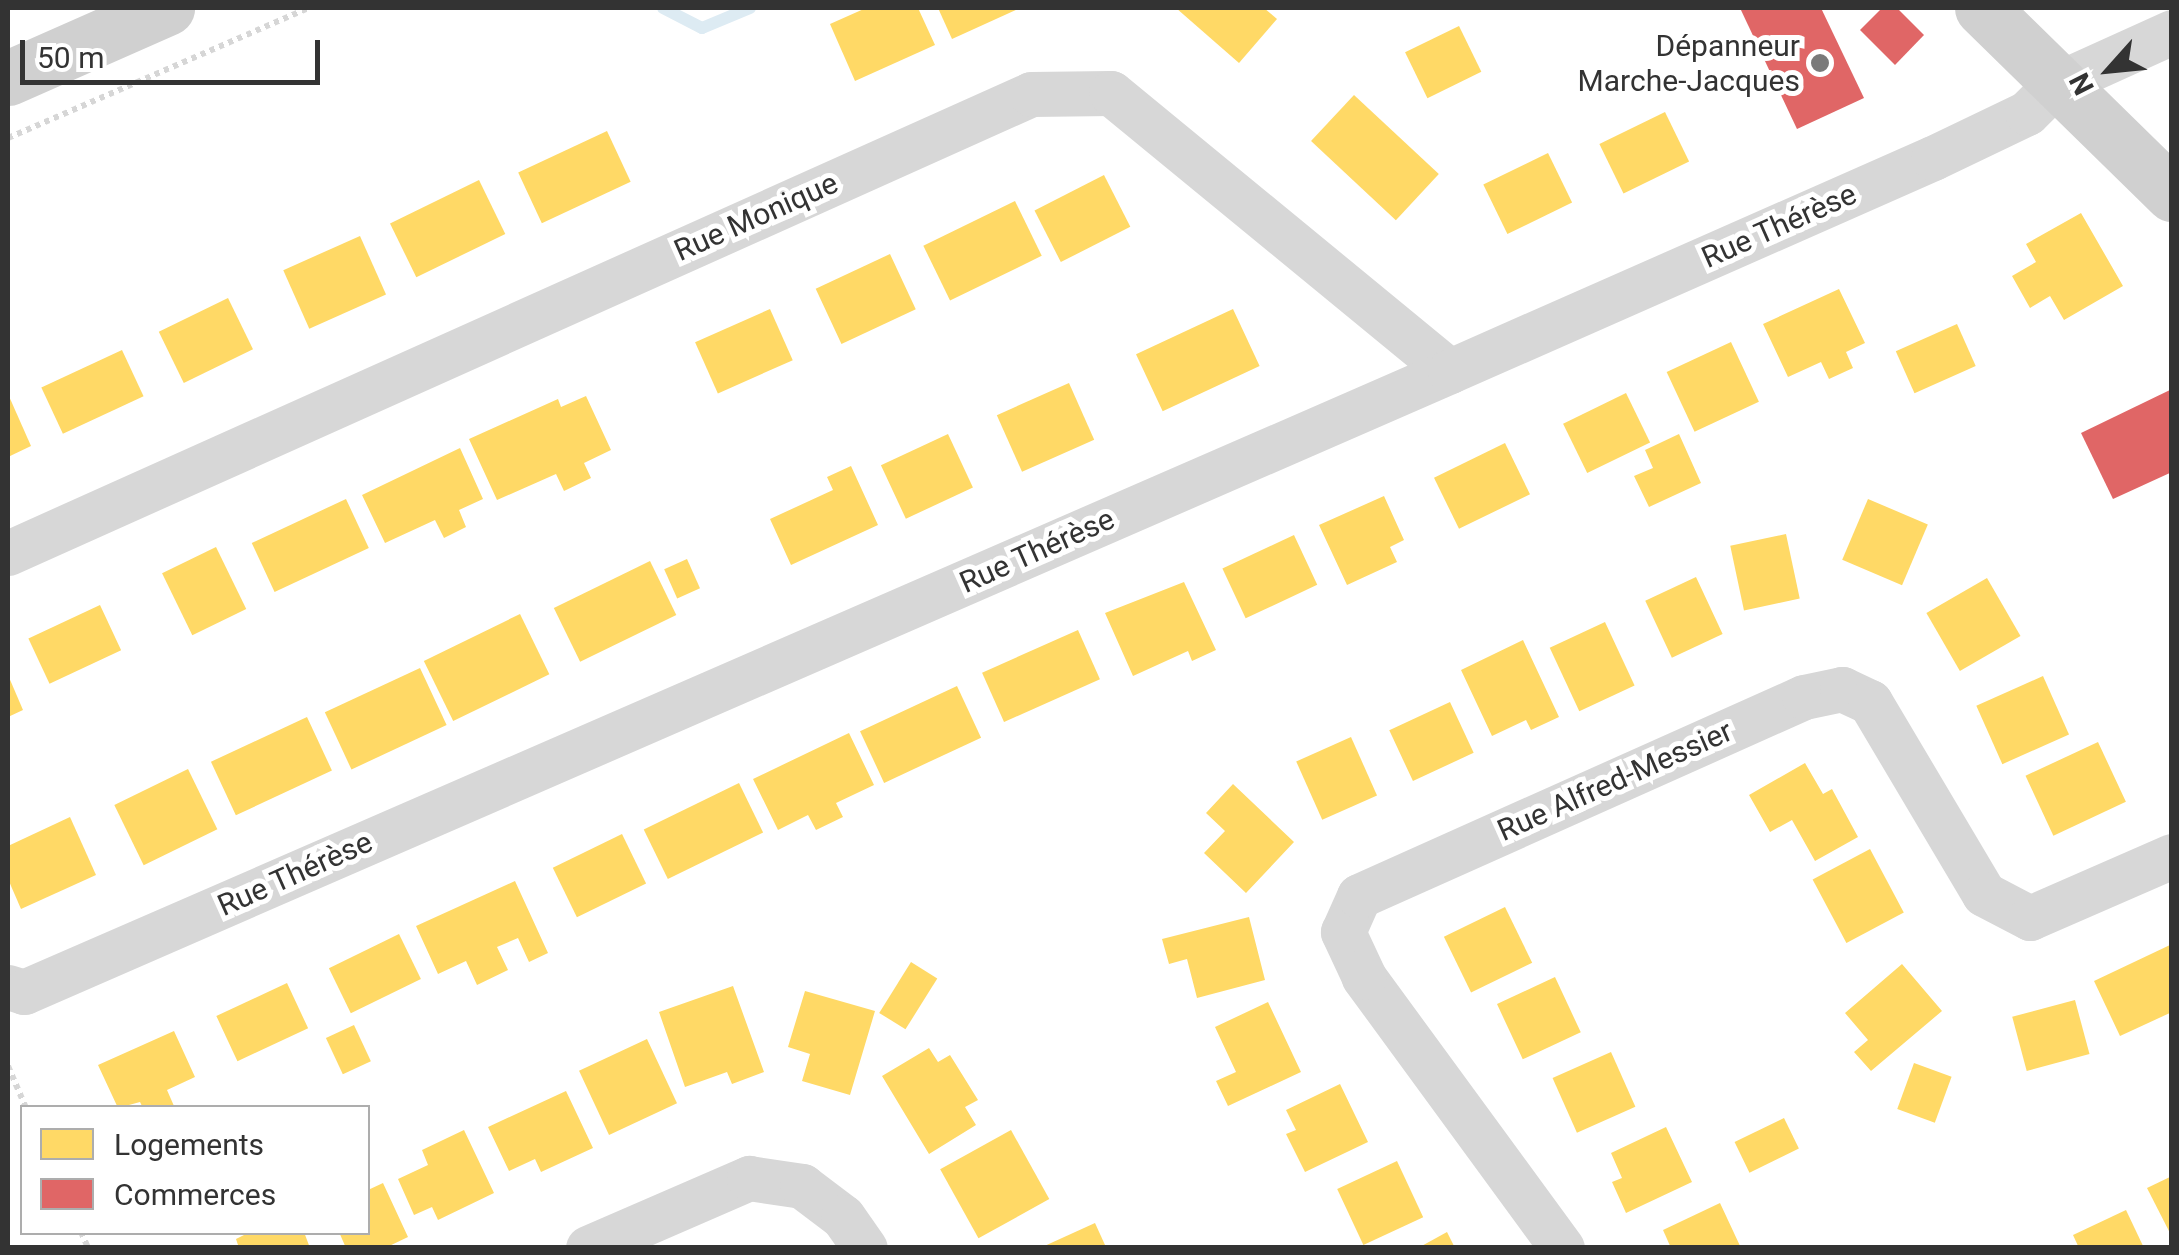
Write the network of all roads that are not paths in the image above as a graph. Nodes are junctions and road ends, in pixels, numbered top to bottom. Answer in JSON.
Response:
{"nodes":[{"id":1,"x":168,"y":8,"type":"edge"},
{"id":2,"x":1982,"y":8,"type":"edge"},
{"id":3,"x":2172,"y":32,"type":"edge"},
{"id":4,"x":8,"y":78,"type":"edge"},
{"id":5,"x":2056,"y":84,"type":"junction"},
{"id":6,"x":2172,"y":194,"type":"edge"},
{"id":7,"x":1450,"y":371,"type":"junction"},
{"id":8,"x":8,"y":553,"type":"edge"},
{"id":9,"x":2172,"y":856,"type":"edge"},
{"id":10,"x":8,"y":987,"type":"edge"},
{"id":11,"x":588,"y":1248,"type":"edge"},
{"id":12,"x":866,"y":1248,"type":"edge"},
{"id":13,"x":1562,"y":1248,"type":"edge"}],
"edges":[{"from":1,"to":4,"type":"main road"},
{"from":2,"to":5,"type":"main road"},
{"from":3,"to":5,"type":"street","name":"Rue Thérèse"},
{"from":5,"to":6,"type":"main road"},
{"from":5,"to":7,"type":"street","name":"Rue Thérèse"},
{"from":7,"to":8,"type":"street","name":"Rue Monique"},
{"from":7,"to":10,"type":"street","name":"Rue Thérèse"},
{"from":9,"to":13,"type":"street","name":"Rue Alfred-Messier"},
{"from":11,"to":12,"type":"street"}]}
